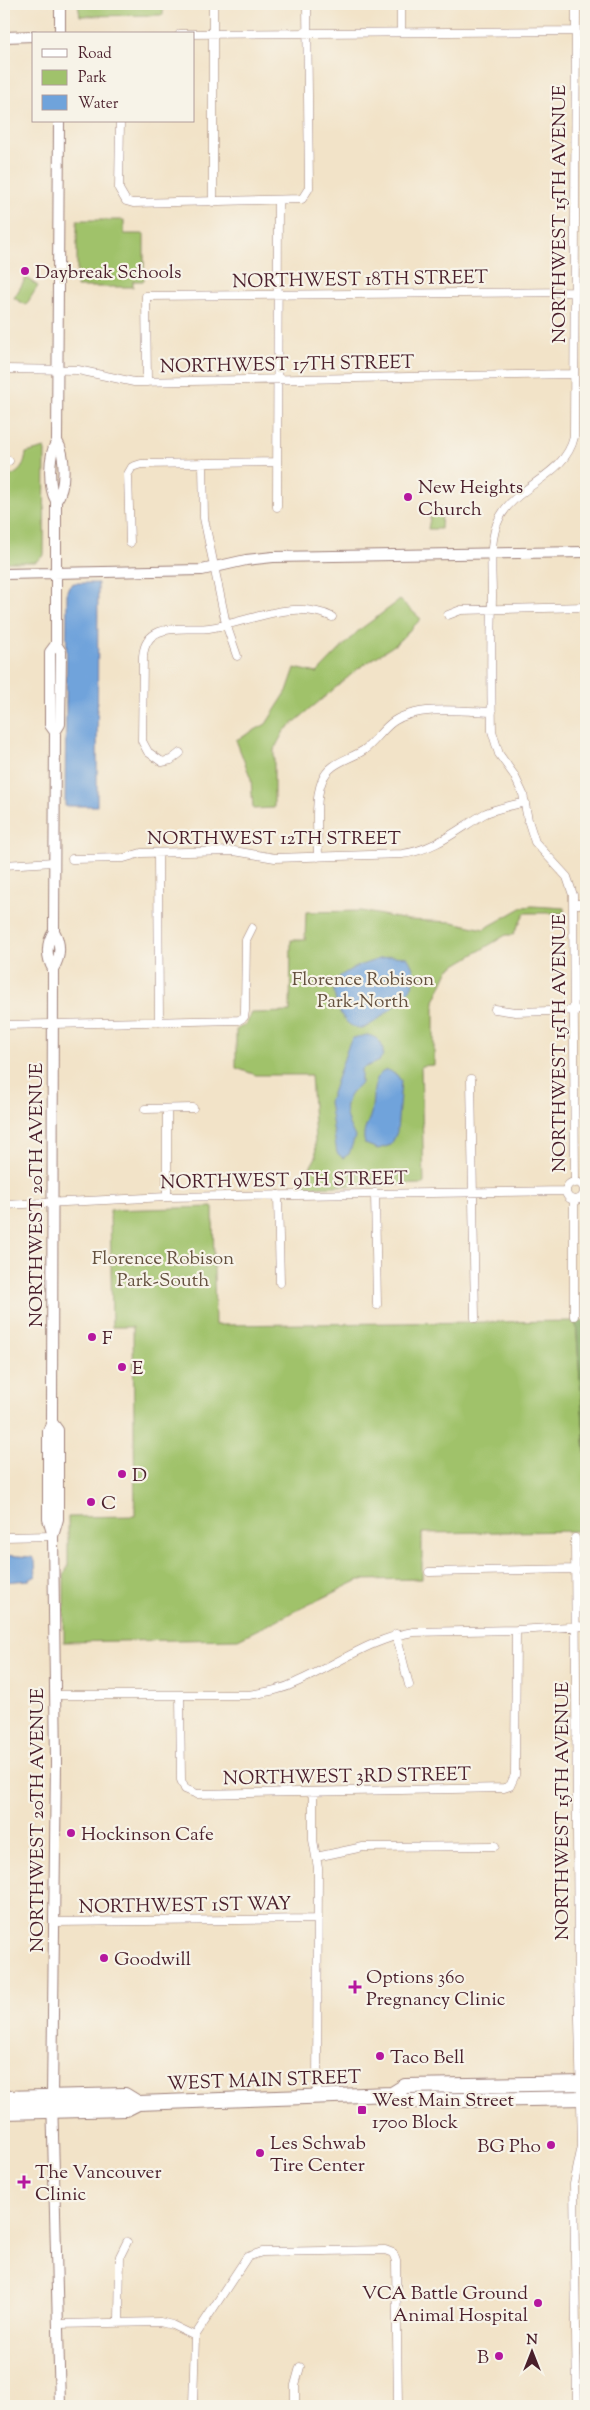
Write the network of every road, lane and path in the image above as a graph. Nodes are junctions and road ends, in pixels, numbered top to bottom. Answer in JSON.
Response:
{"nodes":[{"id":1,"x":60,"y":4,"type":"edge"},
{"id":2,"x":213,"y":4,"type":"edge"},
{"id":3,"x":306,"y":4,"type":"edge"},
{"id":4,"x":401,"y":4,"type":"edge"},
{"id":5,"x":576,"y":4,"type":"edge"},
{"id":6,"x":576,"y":31,"type":"junction"},
{"id":7,"x":60,"y":32,"type":"edge"},
{"id":8,"x":307,"y":32,"type":"junction"},
{"id":9,"x":401,"y":32,"type":"junction"},
{"id":10,"x":213,"y":33,"type":"junction"},
{"id":11,"x":195,"y":34,"type":"edge"},
{"id":12,"x":32,"y":36,"type":"edge"},
{"id":13,"x":4,"y":37,"type":"edge"},
{"id":14,"x":59,"y":122,"type":"edge"},
{"id":15,"x":120,"y":122,"type":"edge"},
{"id":16,"x":278,"y":201,"type":"junction"},
{"id":17,"x":213,"y":202,"type":"junction"},
{"id":18,"x":574,"y":292,"type":"junction"},
{"id":19,"x":277,"y":295,"type":"junction"},
{"id":20,"x":4,"y":369,"type":"edge"},
{"id":21,"x":58,"y":369,"type":"junction"},
{"id":22,"x":573,"y":374,"type":"junction"},
{"id":23,"x":277,"y":378,"type":"junction"},
{"id":24,"x":147,"y":382,"type":"junction"},
{"id":25,"x":277,"y":462,"type":"junction"},
{"id":26,"x":203,"y":463,"type":"junction"},
{"id":27,"x":277,"y":507,"type":"dead end"},
{"id":28,"x":130,"y":543,"type":"dead end"},
{"id":29,"x":586,"y":552,"type":"edge"},
{"id":30,"x":492,"y":554,"type":"junction"},
{"id":31,"x":214,"y":567,"type":"junction"},
{"id":32,"x":56,"y":573,"type":"junction"},
{"id":33,"x":4,"y":574,"type":"edge"},
{"id":34,"x":586,"y":607,"type":"edge"},
{"id":35,"x":492,"y":609,"type":"junction"},
{"id":36,"x":448,"y":615,"type":"dead end"},
{"id":37,"x":332,"y":617,"type":"dead end"},
{"id":38,"x":226,"y":624,"type":"junction"},
{"id":39,"x":586,"y":650,"type":"edge"},
{"id":40,"x":237,"y":656,"type":"dead end"},
{"id":41,"x":492,"y":712,"type":"junction"},
{"id":42,"x":180,"y":753,"type":"dead end"},
{"id":43,"x":525,"y":802,"type":"junction"},
{"id":44,"x":158,"y":853,"type":"junction"},
{"id":45,"x":318,"y":857,"type":"junction"},
{"id":46,"x":72,"y":859,"type":"dead end"},
{"id":47,"x":54,"y":862,"type":"junction"},
{"id":48,"x":4,"y":865,"type":"edge"},
{"id":49,"x":574,"y":904,"type":"junction"},
{"id":50,"x":586,"y":904,"type":"edge"},
{"id":51,"x":252,"y":928,"type":"dead end"},
{"id":52,"x":495,"y":1008,"type":"dead end"},
{"id":53,"x":573,"y":1010,"type":"junction"},
{"id":54,"x":586,"y":1010,"type":"edge"},
{"id":55,"x":159,"y":1022,"type":"junction"},
{"id":56,"x":4,"y":1024,"type":"edge"},
{"id":57,"x":52,"y":1024,"type":"junction"},
{"id":58,"x":471,"y":1079,"type":"dead end"},
{"id":59,"x":167,"y":1108,"type":"junction"},
{"id":60,"x":193,"y":1108,"type":"dead end"},
{"id":61,"x":145,"y":1109,"type":"dead end"},
{"id":62,"x":575,"y":1183,"type":"junction"},
{"id":63,"x":566,"y":1191,"type":"junction"},
{"id":64,"x":585,"y":1191,"type":"edge"},
{"id":65,"x":472,"y":1192,"type":"junction"},
{"id":66,"x":375,"y":1193,"type":"junction"},
{"id":67,"x":278,"y":1195,"type":"junction"},
{"id":68,"x":167,"y":1197,"type":"junction"},
{"id":69,"x":574,"y":1200,"type":"junction"},
{"id":70,"x":52,"y":1201,"type":"junction"},
{"id":71,"x":4,"y":1205,"type":"edge"},
{"id":72,"x":280,"y":1283,"type":"dead end"},
{"id":73,"x":377,"y":1305,"type":"dead end"},
{"id":74,"x":574,"y":1316,"type":"dead end"},
{"id":75,"x":475,"y":1318,"type":"dead end"},
{"id":76,"x":52,"y":1536,"type":"junction"},
{"id":77,"x":4,"y":1537,"type":"edge"},
{"id":78,"x":575,"y":1538,"type":"dead end"},
{"id":79,"x":576,"y":1569,"type":"junction"},
{"id":80,"x":429,"y":1572,"type":"dead end"},
{"id":81,"x":586,"y":1626,"type":"edge"},
{"id":82,"x":576,"y":1627,"type":"junction"},
{"id":83,"x":516,"y":1630,"type":"junction"},
{"id":84,"x":396,"y":1634,"type":"junction"},
{"id":85,"x":409,"y":1685,"type":"dead end"},
{"id":86,"x":55,"y":1695,"type":"junction"},
{"id":87,"x":180,"y":1696,"type":"junction"},
{"id":88,"x":576,"y":1739,"type":"junction"},
{"id":89,"x":586,"y":1739,"type":"edge"},
{"id":90,"x":313,"y":1792,"type":"junction"},
{"id":91,"x":494,"y":1846,"type":"dead end"},
{"id":92,"x":316,"y":1857,"type":"junction"},
{"id":93,"x":318,"y":1919,"type":"junction"},
{"id":94,"x":54,"y":1922,"type":"junction"},
{"id":95,"x":582,"y":1976,"type":"edge"},
{"id":96,"x":583,"y":2083,"type":"edge"},
{"id":97,"x":392,"y":2094,"type":"junction"},
{"id":98,"x":317,"y":2096,"type":"junction"},
{"id":99,"x":4,"y":2098,"type":"edge"},
{"id":100,"x":584,"y":2098,"type":"edge"},
{"id":101,"x":53,"y":2104,"type":"junction"},
{"id":102,"x":4,"y":2112,"type":"edge"},
{"id":103,"x":127,"y":2242,"type":"dead end"},
{"id":104,"x":577,"y":2294,"type":"junction"},
{"id":105,"x":586,"y":2294,"type":"edge"},
{"id":106,"x":119,"y":2322,"type":"junction"},
{"id":107,"x":58,"y":2324,"type":"junction"},
{"id":108,"x":195,"y":2336,"type":"junction"},
{"id":109,"x":300,"y":2366,"type":"dead end"},
{"id":110,"x":60,"y":2406,"type":"edge"},
{"id":111,"x":193,"y":2406,"type":"edge"},
{"id":112,"x":295,"y":2406,"type":"edge"},
{"id":113,"x":398,"y":2406,"type":"edge"},
{"id":114,"x":577,"y":2406,"type":"edge"}],
"edges":[{"from":1,"to":7,"type":"street"},
{"from":2,"to":10,"type":"street"},
{"from":3,"to":8,"type":"street"},
{"from":4,"to":9,"type":"street"},
{"from":5,"to":6,"type":"street","name":"NORTHWEST 15TH AVENUE"},
{"from":6,"to":9,"type":"street"},
{"from":6,"to":18,"type":"street","name":"NORTHWEST 15TH AVENUE"},
{"from":8,"to":9,"type":"street"},
{"from":8,"to":10,"type":"street"},
{"from":8,"to":16,"type":"street"},
{"from":10,"to":11,"type":"street"},
{"from":10,"to":17,"type":"street"},
{"from":12,"to":13,"type":"street"},
{"from":14,"to":21,"type":"street","name":"NORTHWEST 20TH AVENUE"},
{"from":15,"to":17,"type":"street"},
{"from":16,"to":17,"type":"street"},
{"from":16,"to":19,"type":"street"},
{"from":18,"to":19,"type":"street","name":"NORTHWEST 18TH STREET"},
{"from":18,"to":22,"type":"street","name":"NORTHWEST 15TH AVENUE"},
{"from":19,"to":23,"type":"street"},
{"from":19,"to":24,"type":"street","name":"NORTHWEST 18TH STREET"},
{"from":20,"to":21,"type":"street","name":"NORTHWEST 17TH STREET"},
{"from":21,"to":24,"type":"street","name":"NORTHWEST 17TH STREET"},
{"from":21,"to":32,"type":"street","name":"NORTHWEST 20TH AVENUE"},
{"from":22,"to":23,"type":"street","name":"NORTHWEST 17TH STREET"},
{"from":22,"to":30,"type":"street","name":"NORTHWEST 15TH AVENUE"},
{"from":23,"to":24,"type":"street","name":"NORTHWEST 17TH STREET"},
{"from":23,"to":25,"type":"street"},
{"from":25,"to":26,"type":"street"},
{"from":25,"to":27,"type":"street"},
{"from":26,"to":28,"type":"street"},
{"from":26,"to":31,"type":"street"},
{"from":29,"to":30,"type":"street"},
{"from":30,"to":31,"type":"street"},
{"from":30,"to":35,"type":"street","name":"NORTHWEST 15TH AVENUE"},
{"from":31,"to":32,"type":"street"},
{"from":31,"to":38,"type":"street"},
{"from":32,"to":33,"type":"street"},
{"from":32,"to":47,"type":"street","name":"NORTHWEST 20TH AVENUE"},
{"from":34,"to":35,"type":"street"},
{"from":34,"to":39,"type":"street"},
{"from":35,"to":36,"type":"street"},
{"from":35,"to":41,"type":"street","name":"NORTHWEST 15TH AVENUE"},
{"from":37,"to":38,"type":"street"},
{"from":38,"to":40,"type":"street"},
{"from":38,"to":42,"type":"street"},
{"from":41,"to":43,"type":"street","name":"NORTHWEST 15TH AVENUE"},
{"from":41,"to":45,"type":"street"},
{"from":43,"to":45,"type":"street","name":"NORTHWEST 12TH STREET"},
{"from":43,"to":49,"type":"street","name":"NORTHWEST 15TH AVENUE"},
{"from":44,"to":45,"type":"street","name":"NORTHWEST 12TH STREET"},
{"from":44,"to":46,"type":"street","name":"NORTHWEST 12TH STREET"},
{"from":44,"to":55,"type":"street"},
{"from":47,"to":48,"type":"street"},
{"from":47,"to":57,"type":"street","name":"NORTHWEST 20TH AVENUE"},
{"from":49,"to":50,"type":"street"},
{"from":49,"to":53,"type":"street","name":"NORTHWEST 15TH AVENUE"},
{"from":51,"to":55,"type":"street"},
{"from":52,"to":53,"type":"street"},
{"from":53,"to":54,"type":"street"},
{"from":53,"to":62,"type":"street","name":"NORTHWEST 15TH AVENUE"},
{"from":55,"to":57,"type":"street"},
{"from":56,"to":57,"type":"street"},
{"from":57,"to":70,"type":"street","name":"NORTHWEST 20TH AVENUE"},
{"from":58,"to":65,"type":"street"},
{"from":59,"to":60,"type":"street"},
{"from":59,"to":61,"type":"street"},
{"from":59,"to":68,"type":"street"},
{"from":62,"to":63,"type":"street"},
{"from":62,"to":64,"type":"street"},
{"from":63,"to":65,"type":"street","name":"NORTHWEST 9TH STREET"},
{"from":63,"to":69,"type":"street"},
{"from":64,"to":69,"type":"street"},
{"from":65,"to":66,"type":"street","name":"NORTHWEST 9TH STREET"},
{"from":65,"to":75,"type":"street"},
{"from":66,"to":67,"type":"street","name":"NORTHWEST 9TH STREET"},
{"from":66,"to":73,"type":"street"},
{"from":67,"to":68,"type":"street","name":"NORTHWEST 9TH STREET"},
{"from":67,"to":72,"type":"street"},
{"from":68,"to":70,"type":"street","name":"NORTHWEST 9TH STREET"},
{"from":69,"to":74,"type":"street"},
{"from":70,"to":71,"type":"street","name":"NORTHWEST 9TH STREET"},
{"from":70,"to":76,"type":"street","name":"NORTHWEST 20TH AVENUE"},
{"from":76,"to":77,"type":"street"},
{"from":76,"to":86,"type":"street","name":"NORTHWEST 20TH AVENUE"},
{"from":78,"to":79,"type":"street","name":"NORTHWEST 15TH AVENUE"},
{"from":79,"to":80,"type":"street"},
{"from":79,"to":82,"type":"street","name":"NORTHWEST 15TH AVENUE"},
{"from":81,"to":82,"type":"street"},
{"from":82,"to":83,"type":"street"},
{"from":82,"to":88,"type":"street","name":"NORTHWEST 15TH AVENUE"},
{"from":83,"to":84,"type":"street"},
{"from":83,"to":90,"type":"street","name":"NORTHWEST 3RD STREET"},
{"from":84,"to":85,"type":"street"},
{"from":84,"to":87,"type":"street"},
{"from":86,"to":87,"type":"street"},
{"from":86,"to":94,"type":"street","name":"NORTHWEST 20TH AVENUE"},
{"from":87,"to":90,"type":"street","name":"NORTHWEST 3RD STREET"},
{"from":88,"to":89,"type":"street"},
{"from":88,"to":95,"type":"street","name":"NORTHWEST 15TH AVENUE"},
{"from":90,"to":92,"type":"street"},
{"from":91,"to":92,"type":"street"},
{"from":92,"to":93,"type":"street"},
{"from":93,"to":94,"type":"street","name":"NORTHWEST 1ST WAY"},
{"from":93,"to":98,"type":"street"},
{"from":94,"to":101,"type":"street","name":"NORTHWEST 20TH AVENUE"},
{"from":95,"to":96,"type":"street","name":"NORTHWEST 15TH AVENUE"},
{"from":96,"to":97,"type":"highway","name":"WEST MAIN STREET"},
{"from":96,"to":100,"type":"street","name":"NORTHWEST 15TH AVENUE"},
{"from":97,"to":98,"type":"highway","name":"WEST MAIN STREET"},
{"from":97,"to":100,"type":"highway","name":"WEST MAIN STREET"},
{"from":98,"to":101,"type":"highway","name":"WEST MAIN STREET"},
{"from":99,"to":101,"type":"highway","name":"WEST MAIN STREET"},
{"from":100,"to":104,"type":"street","name":"NORTHWEST 15TH AVENUE"},
{"from":101,"to":102,"type":"highway","name":"WEST MAIN STREET"},
{"from":101,"to":107,"type":"street","name":"NORTHWEST 20TH AVENUE"},
{"from":103,"to":106,"type":"street"},
{"from":104,"to":105,"type":"street"},
{"from":104,"to":114,"type":"street","name":"NORTHWEST 15TH AVENUE"},
{"from":106,"to":107,"type":"street"},
{"from":106,"to":108,"type":"street"},
{"from":107,"to":110,"type":"street","name":"NORTHWEST 20TH AVENUE"},
{"from":108,"to":111,"type":"street"},
{"from":108,"to":113,"type":"street"},
{"from":109,"to":112,"type":"street"}]}
